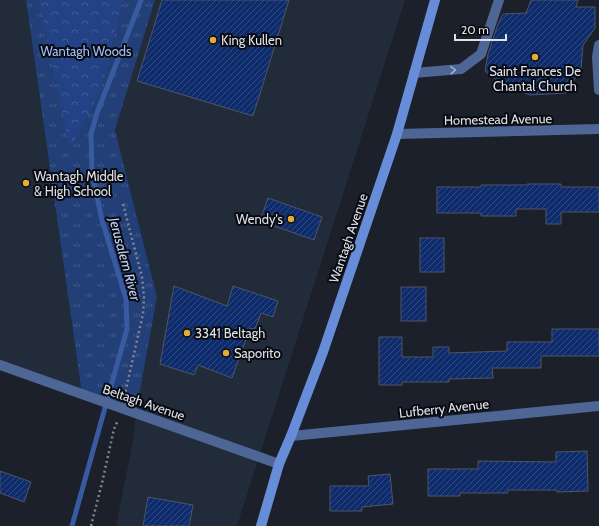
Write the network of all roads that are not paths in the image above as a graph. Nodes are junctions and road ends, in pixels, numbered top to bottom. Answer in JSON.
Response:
{"nodes":[{"id":1,"x":435,"y":0,"type":"edge"},
{"id":2,"x":499,"y":0,"type":"edge"},
{"id":3,"x":599,"y":45,"type":"edge"},
{"id":4,"x":414,"y":72,"type":"junction"},
{"id":5,"x":599,"y":90,"type":"edge"},
{"id":6,"x":599,"y":129,"type":"edge"},
{"id":7,"x":397,"y":134,"type":"junction"},
{"id":8,"x":0,"y":365,"type":"edge"},
{"id":9,"x":599,"y":406,"type":"edge"},
{"id":10,"x":291,"y":436,"type":"junction"},
{"id":11,"x":279,"y":464,"type":"junction"},
{"id":12,"x":261,"y":526,"type":"edge"}],
"edges":[{"from":1,"to":4,"type":"main road","name":"Wantagh Avenue"},
{"from":4,"to":2,"type":"street","one_way":true},
{"from":3,"to":5,"type":"street"},
{"from":4,"to":7,"type":"main road","name":"Wantagh Avenue"},
{"from":6,"to":7,"type":"street","name":"Homestead Avenue"},
{"from":7,"to":10,"type":"main road","name":"Wantagh Avenue"},
{"from":8,"to":11,"type":"street","name":"Beltagh Avenue"},
{"from":9,"to":10,"type":"street","name":"Lufberry Avenue"},
{"from":10,"to":11,"type":"main road","name":"Wantagh Avenue"},
{"from":11,"to":12,"type":"main road","name":"Wantagh Avenue"}]}
